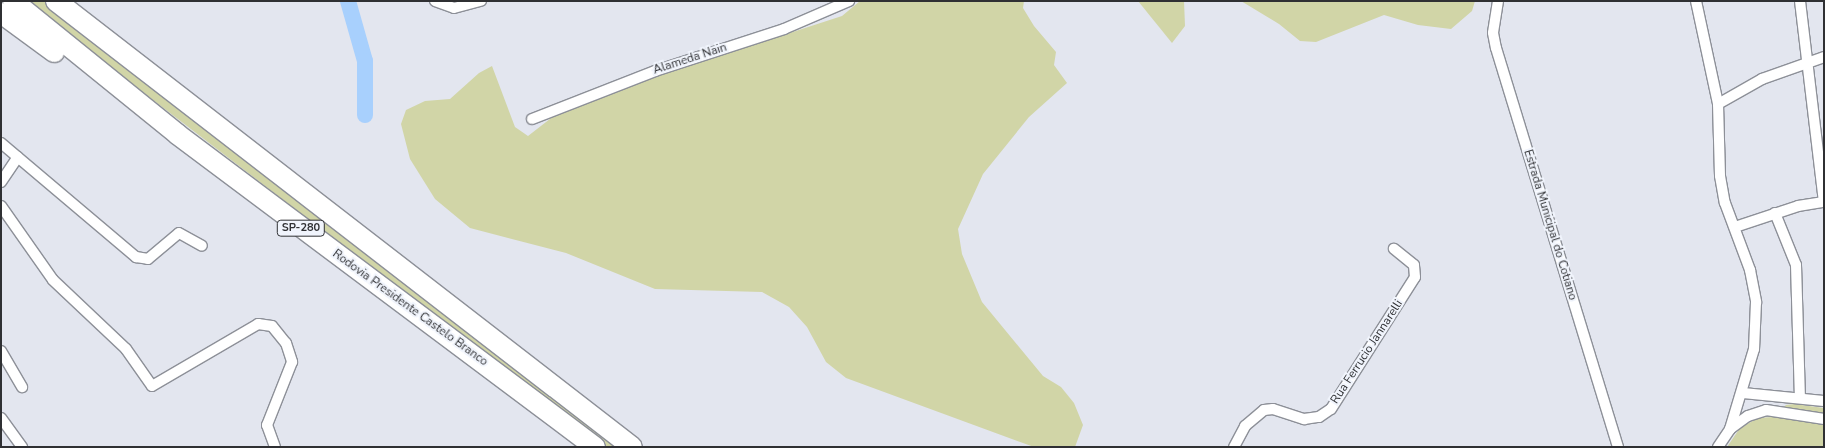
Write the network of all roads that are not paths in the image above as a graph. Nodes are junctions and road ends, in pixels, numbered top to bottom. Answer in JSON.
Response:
{"nodes":[{"id":1,"x":13,"y":1,"type":"edge"},
{"id":2,"x":56,"y":1,"type":"edge"},
{"id":3,"x":435,"y":1,"type":"edge"},
{"id":4,"x":481,"y":1,"type":"edge"},
{"id":5,"x":849,"y":1,"type":"edge"},
{"id":6,"x":1498,"y":1,"type":"edge"},
{"id":7,"x":1696,"y":1,"type":"edge"},
{"id":8,"x":1800,"y":1,"type":"edge"},
{"id":9,"x":1,"y":13,"type":"edge"},
{"id":10,"x":1824,"y":57,"type":"edge"},
{"id":11,"x":1806,"y":65,"type":"junction"},
{"id":12,"x":1718,"y":104,"type":"junction"},
{"id":13,"x":532,"y":119,"type":"dead end"},
{"id":14,"x":177,"y":134,"type":"junction"},
{"id":15,"x":1,"y":143,"type":"edge"},
{"id":16,"x":18,"y":157,"type":"junction"},
{"id":17,"x":1,"y":182,"type":"edge"},
{"id":18,"x":1824,"y":201,"type":"edge"},
{"id":19,"x":1,"y":206,"type":"edge"},
{"id":20,"x":1775,"y":213,"type":"junction"},
{"id":21,"x":1735,"y":227,"type":"junction"},
{"id":22,"x":202,"y":246,"type":"dead end"},
{"id":23,"x":1394,"y":249,"type":"dead end"},
{"id":24,"x":1,"y":351,"type":"edge"},
{"id":25,"x":22,"y":387,"type":"dead end"},
{"id":26,"x":1743,"y":393,"type":"junction"},
{"id":27,"x":1800,"y":398,"type":"junction"},
{"id":28,"x":1824,"y":402,"type":"edge"},
{"id":29,"x":1,"y":418,"type":"edge"},
{"id":30,"x":1824,"y":419,"type":"edge"},
{"id":31,"x":1730,"y":429,"type":"junction"},
{"id":32,"x":22,"y":447,"type":"edge"},
{"id":33,"x":275,"y":447,"type":"edge"},
{"id":34,"x":595,"y":447,"type":"edge"},
{"id":35,"x":632,"y":447,"type":"edge"},
{"id":36,"x":1234,"y":447,"type":"edge"},
{"id":37,"x":1618,"y":447,"type":"edge"},
{"id":38,"x":1718,"y":447,"type":"edge"}],
"edges":[{"from":1,"to":14,"type":"highway","name":"Rodovia Presidente Castelo Branco","number":"SP-280"},
{"from":2,"to":35,"type":"highway","name":"Rodovia Presidente Castelo Branco","number":"SP-280"},
{"from":3,"to":4,"type":"street"},
{"from":5,"to":13,"type":"street","name":"Alameda Nain"},
{"from":6,"to":37,"type":"street","name":"Estrada Municipal do Cotiano"},
{"from":7,"to":12,"type":"street"},
{"from":8,"to":11,"type":"street"},
{"from":9,"to":14,"type":"highway"},
{"from":10,"to":11,"type":"street"},
{"from":11,"to":12,"type":"street"},
{"from":11,"to":18,"type":"street"},
{"from":12,"to":21,"type":"street"},
{"from":14,"to":34,"type":"highway","name":"Rodovia Presidente Castelo Branco","number":"SP-280"},
{"from":15,"to":16,"type":"street"},
{"from":16,"to":17,"type":"street"},
{"from":16,"to":22,"type":"street"},
{"from":18,"to":20,"type":"street"},
{"from":19,"to":33,"type":"street"},
{"from":20,"to":21,"type":"street"},
{"from":20,"to":27,"type":"street"},
{"from":21,"to":26,"type":"street"},
{"from":23,"to":36,"type":"street","name":"Rua Ferrucio Jannarelli"},
{"from":24,"to":25,"type":"street"},
{"from":26,"to":27,"type":"street"},
{"from":26,"to":31,"type":"street"},
{"from":27,"to":28,"type":"street"},
{"from":29,"to":32,"type":"street"},
{"from":30,"to":31,"type":"street"},
{"from":31,"to":38,"type":"street"}]}
